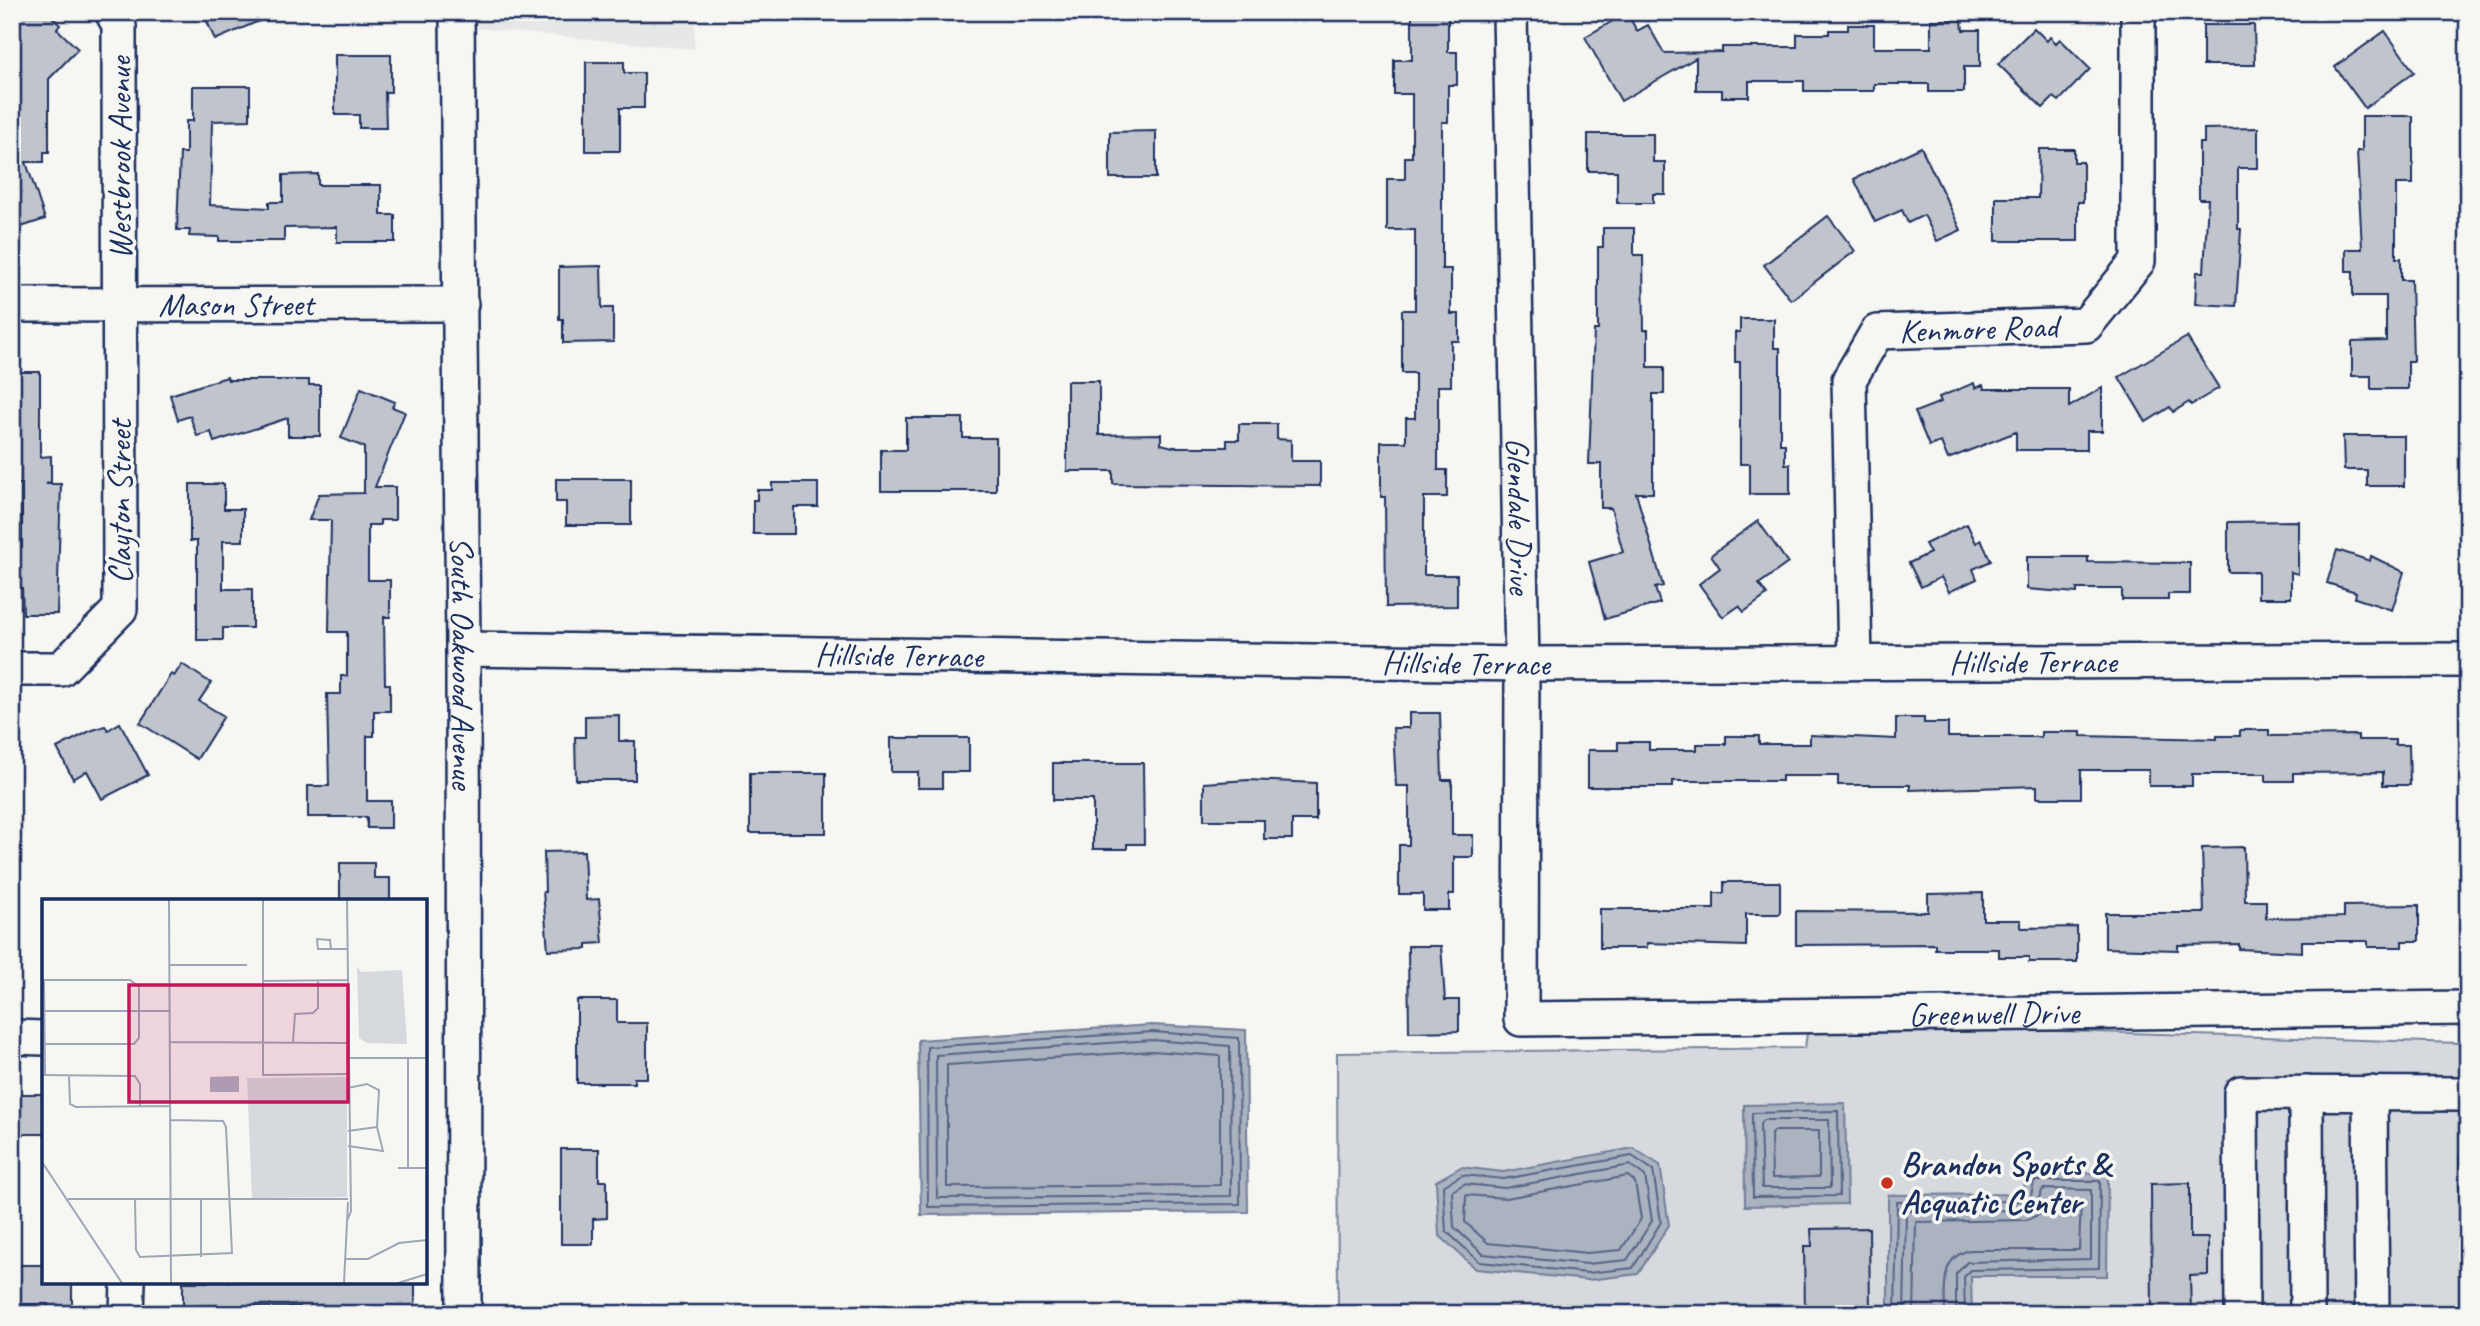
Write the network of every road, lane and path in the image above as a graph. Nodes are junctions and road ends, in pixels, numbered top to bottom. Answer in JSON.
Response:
{"nodes":[{"id":1,"x":112,"y":12,"type":"edge"},
{"id":2,"x":457,"y":12,"type":"edge"},
{"id":3,"x":1510,"y":12,"type":"edge"},
{"id":4,"x":2138,"y":12,"type":"edge"},
{"id":5,"x":461,"y":304,"type":"junction"},
{"id":6,"x":12,"y":305,"type":"edge"},
{"id":7,"x":120,"y":305,"type":"junction"},
{"id":8,"x":463,"y":649,"type":"junction"},
{"id":9,"x":2468,"y":660,"type":"edge"},
{"id":10,"x":1855,"y":662,"type":"junction"},
{"id":11,"x":1522,"y":664,"type":"junction"},
{"id":12,"x":12,"y":669,"type":"edge"},
{"id":13,"x":2468,"y":1008,"type":"edge"},
{"id":14,"x":1521,"y":1019,"type":"joint"},
{"id":15,"x":12,"y":1037,"type":"edge"},
{"id":16,"x":42,"y":1038,"type":"edge"},
{"id":17,"x":2305,"y":1093,"type":"junction"},
{"id":18,"x":2370,"y":1093,"type":"junction"},
{"id":19,"x":2468,"y":1094,"type":"edge"},
{"id":20,"x":128,"y":1284,"type":"edge"},
{"id":21,"x":127,"y":1314,"type":"edge"},
{"id":22,"x":464,"y":1314,"type":"edge"},
{"id":23,"x":2242,"y":1314,"type":"edge"},
{"id":24,"x":2307,"y":1314,"type":"edge"},
{"id":25,"x":2372,"y":1314,"type":"edge"}],
"edges":[{"from":1,"to":7,"type":"street","name":"Westbrook Avenue"},
{"from":2,"to":5,"type":"street","name":"South Oakwood Avenue"},
{"from":3,"to":11,"type":"street","name":"Glendale Drive"},
{"from":4,"to":10,"type":"street","name":"Kenmore Road"},
{"from":5,"to":7,"type":"street","name":"Mason Street"},
{"from":5,"to":8,"type":"street","name":"South Oakwood Avenue"},
{"from":6,"to":7,"type":"street","name":"Mason Street"},
{"from":7,"to":12,"type":"street","name":"Clayton Street"},
{"from":8,"to":11,"type":"street","name":"Hillside Terrace"},
{"from":8,"to":22,"type":"street","name":"South Oakwood Avenue"},
{"from":9,"to":10,"type":"street","name":"Hillside Terrace"},
{"from":10,"to":11,"type":"street","name":"Hillside Terrace"},
{"from":11,"to":14,"type":"street","name":"Glendale Drive"},
{"from":13,"to":14,"type":"street","name":"Greenwell Drive"},
{"from":15,"to":16,"type":"street"},
{"from":17,"to":18,"type":"street"},
{"from":17,"to":23,"type":"street"},
{"from":17,"to":24,"type":"street"},
{"from":18,"to":19,"type":"street"},
{"from":18,"to":25,"type":"street"},
{"from":20,"to":21,"type":"street"}]}
